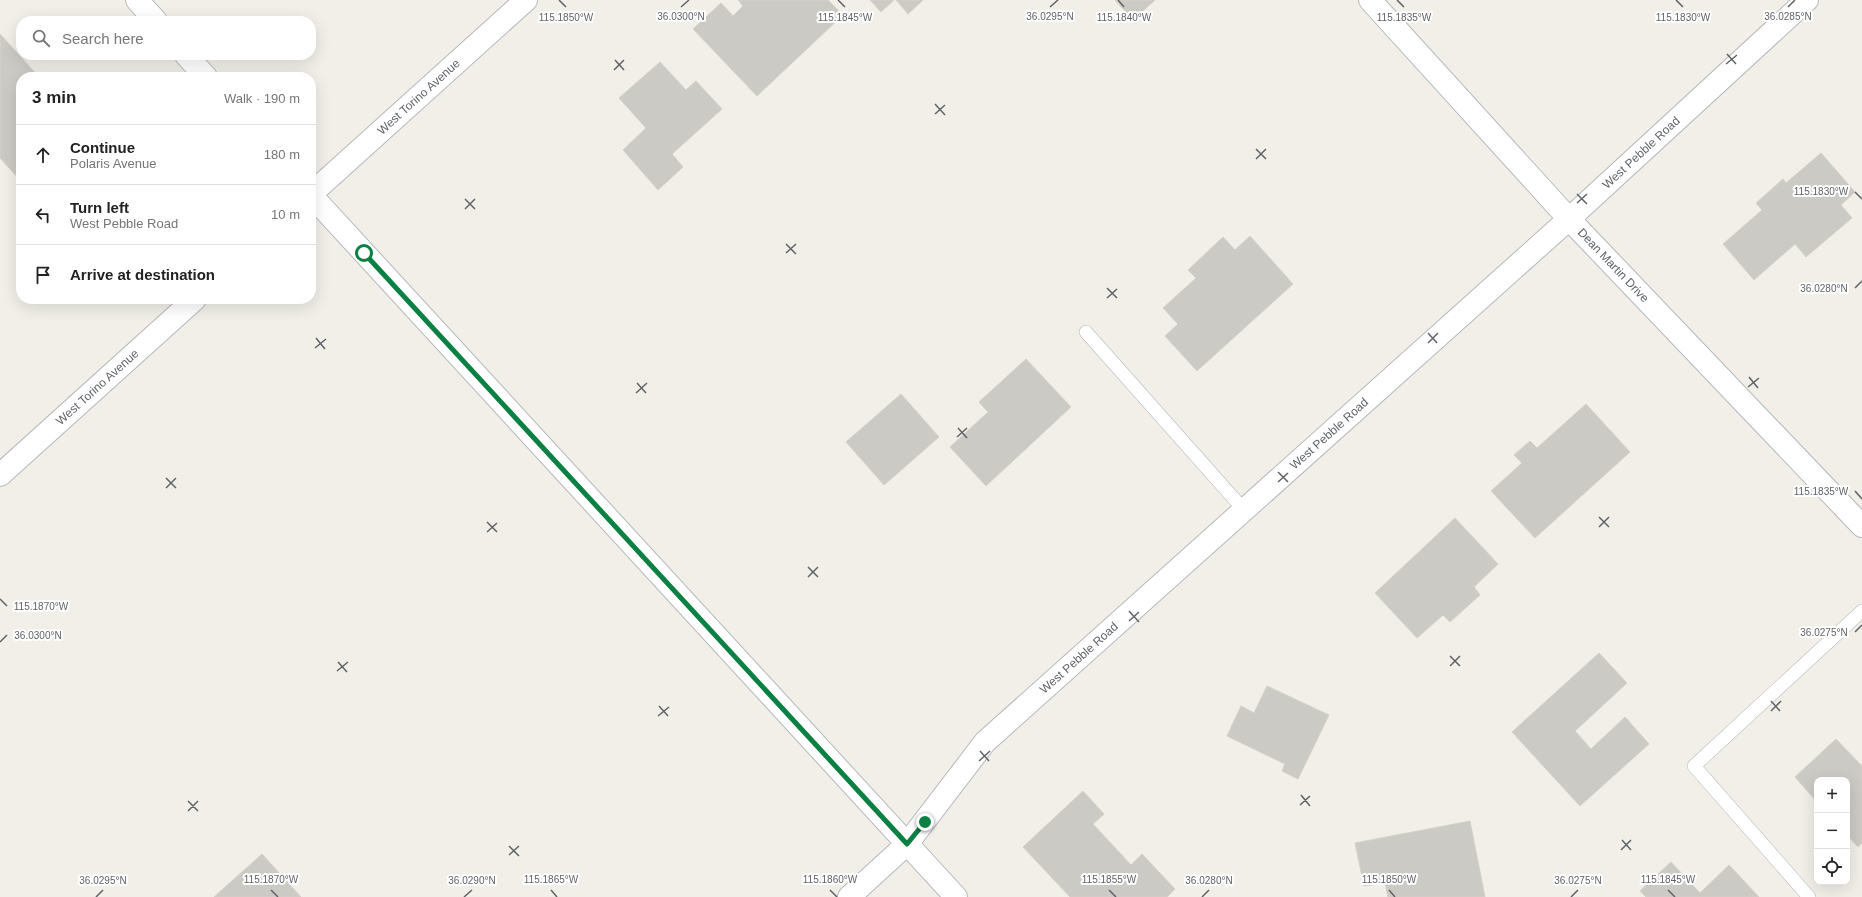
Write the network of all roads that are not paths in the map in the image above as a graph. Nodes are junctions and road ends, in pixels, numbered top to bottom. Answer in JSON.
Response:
{"nodes":[{"id":1,"x":137,"y":0,"type":"edge"},
{"id":2,"x":526,"y":0,"type":"edge"},
{"id":3,"x":1370,"y":0,"type":"edge"},
{"id":4,"x":1807,"y":0,"type":"edge"},
{"id":5,"x":151,"y":16,"type":"edge"},
{"id":6,"x":191,"y":60,"type":"edge"},
{"id":7,"x":201,"y":72,"type":"edge"},
{"id":8,"x":316,"y":189,"type":"edge"},
{"id":9,"x":316,"y":199,"type":"edge"},
{"id":10,"x":1570,"y":219,"type":"junction"},
{"id":11,"x":189,"y":304,"type":"edge"},
{"id":12,"x":1086,"y":332,"type":"dead end"},
{"id":13,"x":0,"y":475,"type":"edge"},
{"id":14,"x":1244,"y":510,"type":"junction"},
{"id":15,"x":1862,"y":526,"type":"edge"},
{"id":16,"x":1862,"y":611,"type":"edge"},
{"id":17,"x":907,"y":844,"type":"junction"},
{"id":18,"x":849,"y":897,"type":"edge"},
{"id":19,"x":956,"y":897,"type":"edge"},
{"id":20,"x":1809,"y":897,"type":"edge"}],
"edges":[{"from":1,"to":5,"type":"street"},
{"from":2,"to":8,"type":"street","name":"West Torino Avenue"},
{"from":3,"to":10,"type":"street","name":"Dean Martin Drive"},
{"from":4,"to":10,"type":"street","name":"West Pebble Road"},
{"from":6,"to":7,"type":"street"},
{"from":9,"to":17,"type":"street"},
{"from":10,"to":14,"type":"street","name":"West Pebble Road"},
{"from":10,"to":15,"type":"street","name":"Dean Martin Drive"},
{"from":11,"to":13,"type":"street","name":"West Torino Avenue"},
{"from":12,"to":14,"type":"lane"},
{"from":14,"to":17,"type":"street","name":"West Pebble Road"},
{"from":16,"to":20,"type":"lane"},
{"from":17,"to":18,"type":"street","name":"West Pebble Road"},
{"from":17,"to":19,"type":"street"}]}
